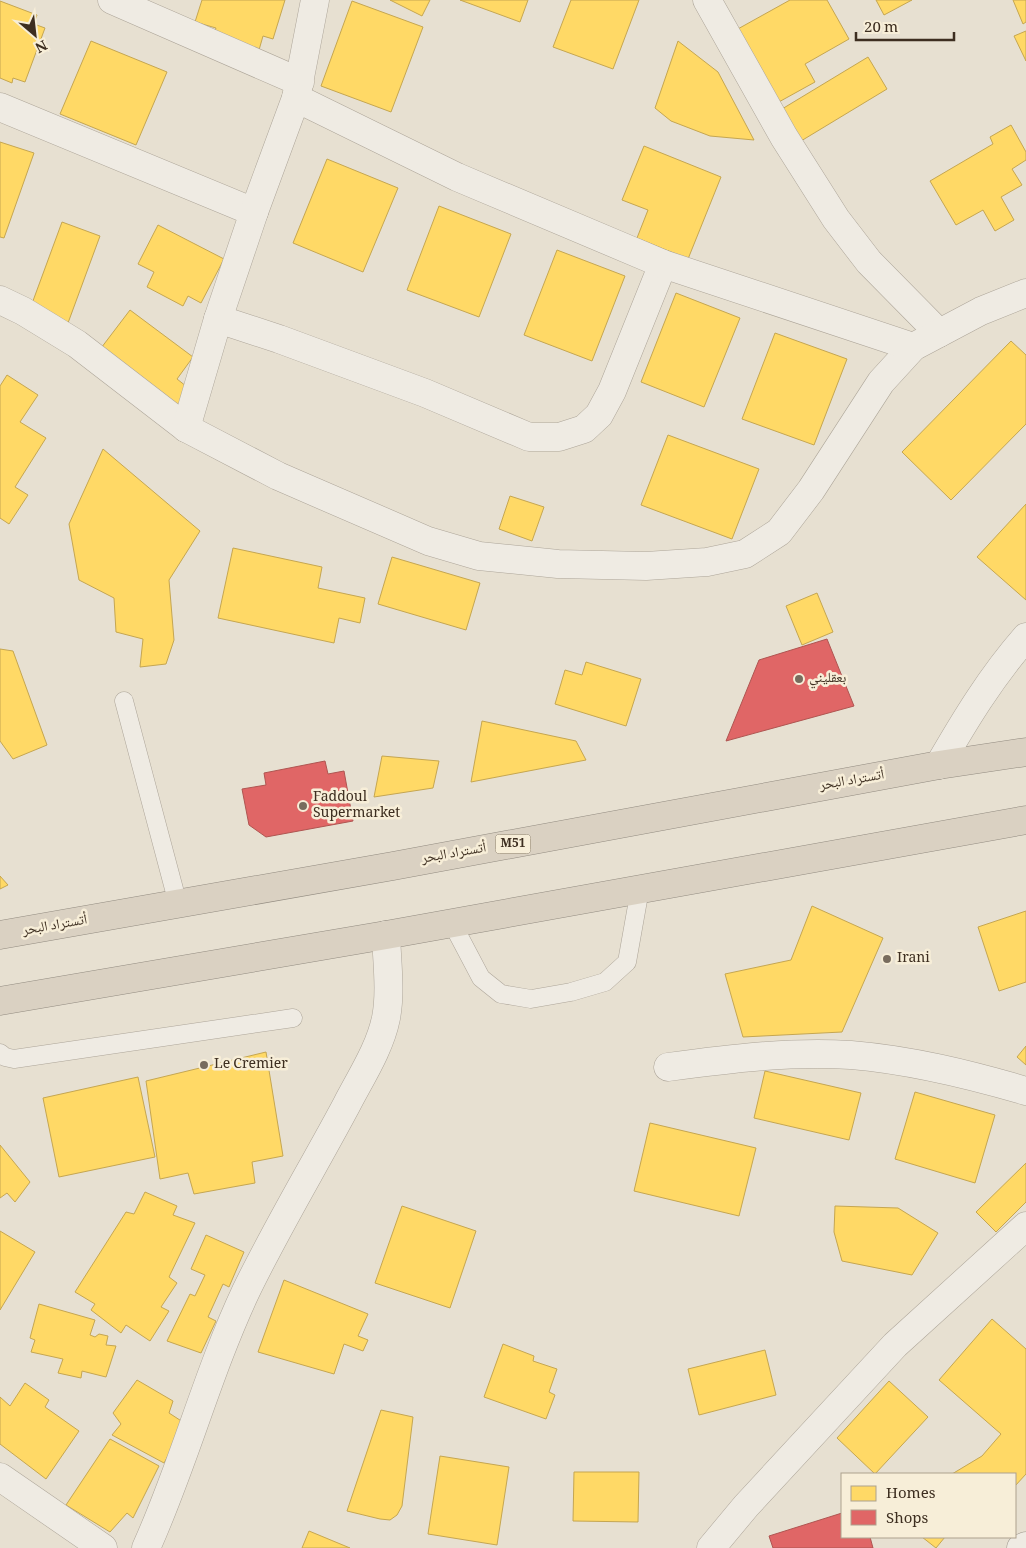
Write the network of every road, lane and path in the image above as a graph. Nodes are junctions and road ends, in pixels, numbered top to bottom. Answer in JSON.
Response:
{"nodes":[{"id":1,"x":112,"y":0,"type":"edge"},
{"id":2,"x":315,"y":0,"type":"edge"},
{"id":3,"x":708,"y":0,"type":"edge"},
{"id":4,"x":298,"y":90,"type":"junction"},
{"id":5,"x":0,"y":107,"type":"edge"},
{"id":6,"x":254,"y":212,"type":"junction"},
{"id":7,"x":663,"y":264,"type":"junction"},
{"id":8,"x":1026,"y":294,"type":"edge"},
{"id":9,"x":0,"y":300,"type":"edge"},
{"id":10,"x":218,"y":319,"type":"junction"},
{"id":11,"x":939,"y":333,"type":"junction"},
{"id":12,"x":913,"y":347,"type":"junction"},
{"id":13,"x":186,"y":428,"type":"junction"},
{"id":14,"x":1026,"y":637,"type":"edge"},
{"id":15,"x":124,"y":701,"type":"dead end"},
{"id":16,"x":1026,"y":752,"type":"edge"},
{"id":17,"x":939,"y":765,"type":"junction"},
{"id":18,"x":1026,"y":820,"type":"edge"},
{"id":19,"x":640,"y":889,"type":"junction"},
{"id":20,"x":178,"y":904,"type":"junction"},
{"id":21,"x":452,"y":923,"type":"junction"},
{"id":22,"x":0,"y":935,"type":"edge"},
{"id":23,"x":386,"y":935,"type":"junction"},
{"id":24,"x":0,"y":1001,"type":"edge"},
{"id":25,"x":293,"y":1018,"type":"dead end"},
{"id":26,"x":0,"y":1053,"type":"edge"},
{"id":27,"x":668,"y":1067,"type":"dead end"},
{"id":28,"x":1026,"y":1091,"type":"edge"},
{"id":29,"x":1026,"y":1226,"type":"edge"},
{"id":30,"x":0,"y":1477,"type":"edge"},
{"id":31,"x":1026,"y":1546,"type":"edge"},
{"id":32,"x":103,"y":1548,"type":"edge"},
{"id":33,"x":146,"y":1548,"type":"edge"},
{"id":34,"x":711,"y":1548,"type":"edge"},
{"id":35,"x":1021,"y":1548,"type":"edge"}],
"edges":[{"from":1,"to":4,"type":"street"},
{"from":2,"to":4,"type":"street"},
{"from":3,"to":11,"type":"street"},
{"from":4,"to":6,"type":"street"},
{"from":4,"to":7,"type":"street"},
{"from":5,"to":6,"type":"street"},
{"from":6,"to":10,"type":"street"},
{"from":7,"to":10,"type":"street"},
{"from":7,"to":12,"type":"street"},
{"from":8,"to":11,"type":"street"},
{"from":9,"to":13,"type":"street"},
{"from":10,"to":13,"type":"street"},
{"from":11,"to":12,"type":"street"},
{"from":12,"to":13,"type":"street"},
{"from":14,"to":17,"type":"street"},
{"from":15,"to":20,"type":"lane"},
{"from":16,"to":17,"type":"highway","name":"أتستراد البحر","number":"M51"},
{"from":17,"to":20,"type":"highway","name":"أتستراد البحر","number":"M51"},
{"from":18,"to":19,"type":"highway"},
{"from":19,"to":21,"type":"highway"},
{"from":19,"to":21,"type":"lane"},
{"from":20,"to":22,"type":"highway","name":"أتستراد البحر","number":"M51"},
{"from":21,"to":23,"type":"highway"},
{"from":23,"to":24,"type":"highway"},
{"from":23,"to":33,"type":"street"},
{"from":25,"to":26,"type":"lane"},
{"from":27,"to":28,"type":"street"},
{"from":29,"to":34,"type":"street"},
{"from":30,"to":32,"type":"street"},
{"from":31,"to":35,"type":"street"}]}
